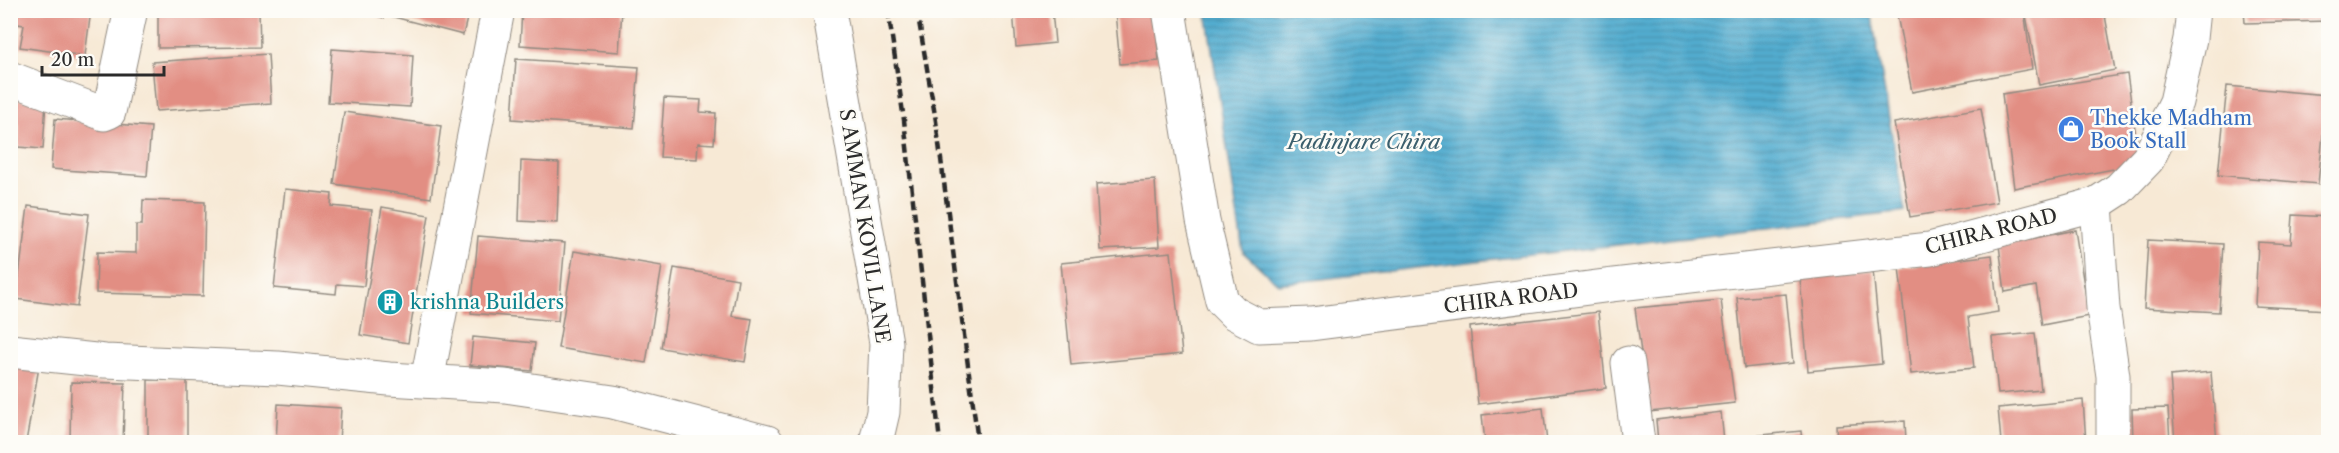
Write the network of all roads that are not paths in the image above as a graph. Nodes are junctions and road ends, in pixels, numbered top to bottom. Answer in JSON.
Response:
{"nodes":[{"id":1,"x":498,"y":10,"type":"edge"},
{"id":2,"x":829,"y":10,"type":"edge"},
{"id":3,"x":1169,"y":10,"type":"edge"},
{"id":4,"x":2193,"y":10,"type":"edge"},
{"id":5,"x":130,"y":14,"type":"dead end"},
{"id":6,"x":10,"y":78,"type":"edge"},
{"id":7,"x":2096,"y":204,"type":"junction"},
{"id":8,"x":10,"y":351,"type":"edge"},
{"id":9,"x":1628,"y":363,"type":"dead end"},
{"id":10,"x":427,"y":381,"type":"junction"},
{"id":11,"x":767,"y":442,"type":"edge"},
{"id":12,"x":876,"y":442,"type":"edge"},
{"id":13,"x":1638,"y":442,"type":"edge"},
{"id":14,"x":2113,"y":442,"type":"edge"}],
"edges":[{"from":1,"to":10,"type":"street"},
{"from":2,"to":12,"type":"street","name":"S AMMAN KOVIL LANE"},
{"from":3,"to":7,"type":"street","name":"CHIRA ROAD"},
{"from":4,"to":7,"type":"street","name":"CHIRA ROAD"},
{"from":5,"to":6,"type":"street"},
{"from":7,"to":14,"type":"street"},
{"from":8,"to":10,"type":"street"},
{"from":9,"to":13,"type":"street"},
{"from":10,"to":11,"type":"street"}]}
